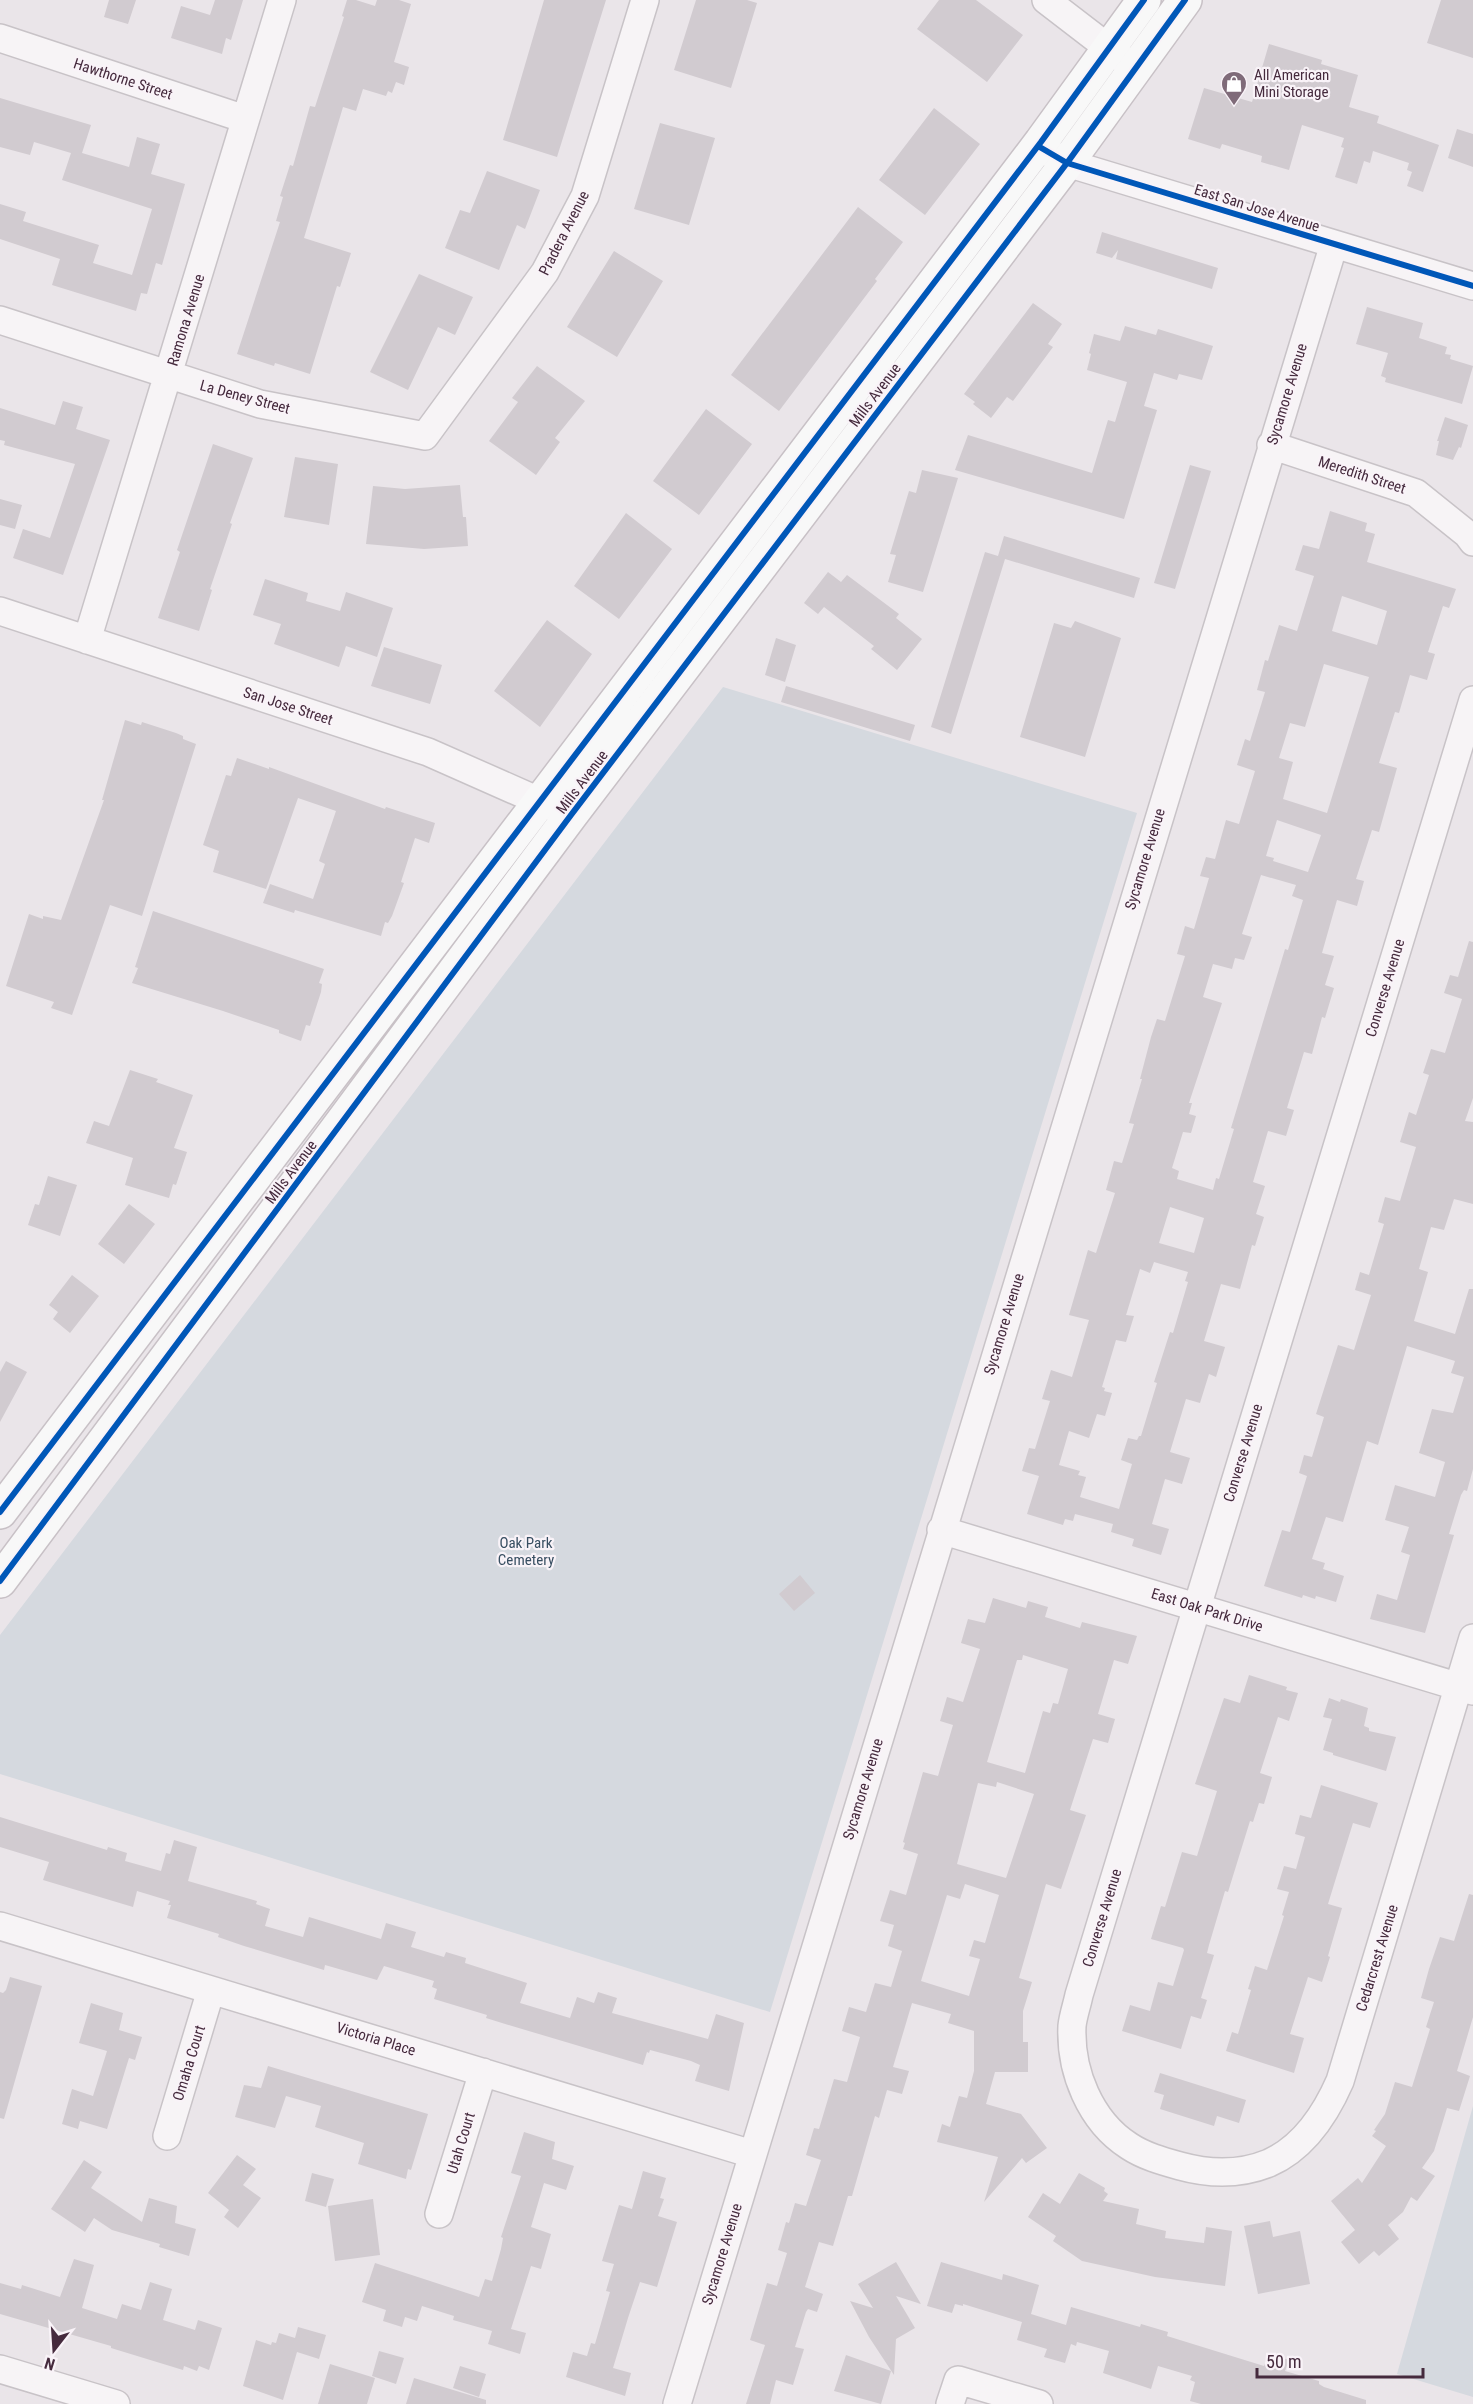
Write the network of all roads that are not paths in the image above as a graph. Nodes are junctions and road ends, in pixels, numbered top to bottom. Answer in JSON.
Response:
{"nodes":[{"id":1,"x":282,"y":0,"type":"edge"},
{"id":2,"x":645,"y":0,"type":"edge"},
{"id":3,"x":1046,"y":0,"type":"edge"},
{"id":4,"x":1144,"y":0,"type":"edge"},
{"id":5,"x":1185,"y":0,"type":"edge"},
{"id":6,"x":0,"y":38,"type":"edge"},
{"id":7,"x":1108,"y":48,"type":"junction"},
{"id":8,"x":1135,"y":68,"type":"junction"},
{"id":9,"x":245,"y":119,"type":"junction"},
{"id":10,"x":1038,"y":146,"type":"junction"},
{"id":11,"x":1067,"y":163,"type":"junction"},
{"id":12,"x":1334,"y":244,"type":"junction"},
{"id":13,"x":1473,"y":286,"type":"edge"},
{"id":14,"x":0,"y":320,"type":"edge"},
{"id":15,"x":169,"y":375,"type":"junction"},
{"id":16,"x":425,"y":436,"type":"joint"},
{"id":17,"x":1271,"y":445,"type":"junction"},
{"id":18,"x":1473,"y":542,"type":"edge"},
{"id":19,"x":0,"y":611,"type":"edge"},
{"id":20,"x":87,"y":640,"type":"junction"},
{"id":21,"x":1473,"y":700,"type":"edge"},
{"id":22,"x":539,"y":801,"type":"junction"},
{"id":23,"x":572,"y":815,"type":"junction"},
{"id":24,"x":97,"y":1385,"type":"junction"},
{"id":25,"x":129,"y":1409,"type":"junction"},
{"id":26,"x":0,"y":1512,"type":"edge"},
{"id":27,"x":941,"y":1530,"type":"junction"},
{"id":28,"x":0,"y":1581,"type":"edge"},
{"id":29,"x":1196,"y":1607,"type":"junction"},
{"id":30,"x":1473,"y":1638,"type":"edge"},
{"id":31,"x":1466,"y":1689,"type":"edge"},
{"id":32,"x":0,"y":1926,"type":"edge"},
{"id":33,"x":211,"y":1990,"type":"junction"},
{"id":34,"x":483,"y":2072,"type":"junction"},
{"id":35,"x":167,"y":2136,"type":"dead end"},
{"id":36,"x":752,"y":2154,"type":"junction"},
{"id":37,"x":1176,"y":2165,"type":"joint"},
{"id":38,"x":439,"y":2214,"type":"dead end"},
{"id":39,"x":0,"y":2369,"type":"edge"},
{"id":40,"x":954,"y":2392,"type":"edge"},
{"id":41,"x":116,"y":2404,"type":"edge"},
{"id":42,"x":677,"y":2404,"type":"edge"},
{"id":43,"x":1040,"y":2404,"type":"edge"}],
"edges":[{"from":1,"to":9,"type":"street","name":"Ramona Avenue"},
{"from":2,"to":16,"type":"street","name":"Pradera Avenue"},
{"from":3,"to":7,"type":"street"},
{"from":4,"to":7,"type":"main road","name":"Mills Avenue"},
{"from":5,"to":8,"type":"main road","name":"Mills Avenue"},
{"from":6,"to":9,"type":"street","name":"Hawthorne Street"},
{"from":7,"to":8,"type":"street"},
{"from":7,"to":10,"type":"main road","name":"Mills Avenue"},
{"from":8,"to":11,"type":"main road","name":"Mills Avenue"},
{"from":9,"to":15,"type":"street","name":"Ramona Avenue"},
{"from":10,"to":11,"type":"street","name":"East San Jose Avenue"},
{"from":10,"to":22,"type":"main road","name":"Mills Avenue"},
{"from":11,"to":12,"type":"street","name":"East San Jose Avenue"},
{"from":11,"to":23,"type":"main road","name":"Mills Avenue"},
{"from":12,"to":13,"type":"street","name":"East San Jose Avenue"},
{"from":12,"to":17,"type":"street","name":"Sycamore Avenue"},
{"from":14,"to":15,"type":"street","name":"La Deney Street"},
{"from":15,"to":16,"type":"street","name":"La Deney Street"},
{"from":15,"to":20,"type":"street","name":"Ramona Avenue"},
{"from":17,"to":18,"type":"street","name":"Meredith Street"},
{"from":17,"to":27,"type":"street","name":"Sycamore Avenue"},
{"from":19,"to":20,"type":"street","name":"San Jose Street"},
{"from":20,"to":22,"type":"street","name":"San Jose Street"},
{"from":21,"to":29,"type":"street","name":"Converse Avenue"},
{"from":22,"to":23,"type":"street","name":"San Jose Street"},
{"from":22,"to":24,"type":"main road","name":"Mills Avenue"},
{"from":23,"to":25,"type":"main road","name":"Mills Avenue"},
{"from":24,"to":25,"type":"main road"},
{"from":24,"to":26,"type":"main road","name":"Mills Avenue"},
{"from":25,"to":28,"type":"main road","name":"Mills Avenue"},
{"from":27,"to":29,"type":"street","name":"East Oak Park Drive"},
{"from":27,"to":36,"type":"street","name":"Sycamore Avenue"},
{"from":29,"to":31,"type":"street","name":"East Oak Park Drive"},
{"from":29,"to":37,"type":"street","name":"Converse Avenue"},
{"from":30,"to":31,"type":"street","name":"Cedarcrest Avenue"},
{"from":31,"to":37,"type":"street","name":"Cedarcrest Avenue"},
{"from":32,"to":33,"type":"street","name":"Victoria Place"},
{"from":33,"to":34,"type":"street","name":"Victoria Place"},
{"from":33,"to":35,"type":"street","name":"Omaha Court"},
{"from":34,"to":36,"type":"street","name":"Victoria Place"},
{"from":34,"to":38,"type":"street","name":"Utah Court"},
{"from":36,"to":42,"type":"street","name":"Sycamore Avenue"},
{"from":39,"to":41,"type":"street"},
{"from":40,"to":43,"type":"street"}]}
